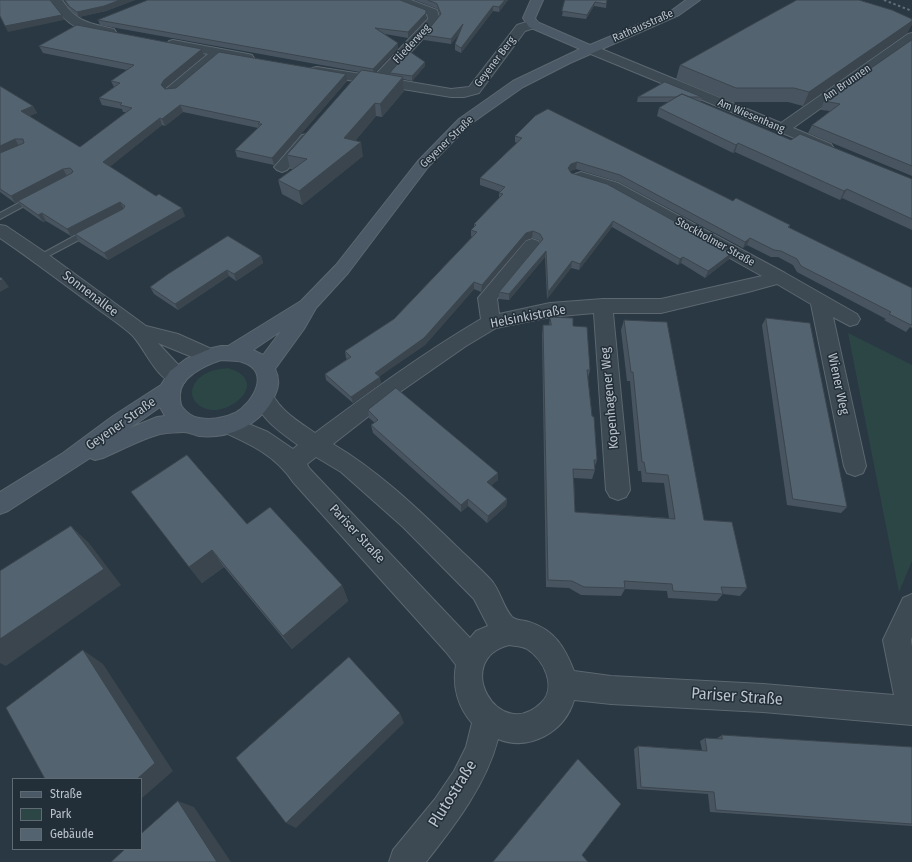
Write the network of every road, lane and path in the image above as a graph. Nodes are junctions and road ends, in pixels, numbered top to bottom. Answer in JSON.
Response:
{"nodes":[{"id":1,"x":56,"y":0,"type":"edge"},
{"id":2,"x":401,"y":0,"type":"edge"},
{"id":3,"x":537,"y":0,"type":"edge"},
{"id":4,"x":694,"y":0,"type":"edge"},
{"id":5,"x":102,"y":19,"type":"edge"},
{"id":6,"x":533,"y":24,"type":"junction"},
{"id":7,"x":82,"y":27,"type":"junction"},
{"id":8,"x":910,"y":31,"type":"edge"},
{"id":9,"x":120,"y":34,"type":"edge"},
{"id":10,"x":157,"y":41,"type":"edge"},
{"id":11,"x":590,"y":49,"type":"junction"},
{"id":12,"x":218,"y":53,"type":"junction"},
{"id":13,"x":262,"y":61,"type":"edge"},
{"id":14,"x":307,"y":69,"type":"edge"},
{"id":15,"x":359,"y":78,"type":"junction"},
{"id":16,"x":377,"y":81,"type":"junction"},
{"id":17,"x":349,"y":90,"type":"edge"},
{"id":18,"x":172,"y":91,"type":"edge"},
{"id":19,"x":318,"y":125,"type":"edge"},
{"id":20,"x":782,"y":129,"type":"junction"},
{"id":21,"x":839,"y":153,"type":"edge"},
{"id":22,"x":282,"y":167,"type":"dead end"},
{"id":23,"x":576,"y":175,"type":"edge"},
{"id":24,"x":43,"y":194,"type":"edge"},
{"id":25,"x":0,"y":216,"type":"edge"},
{"id":26,"x":95,"y":227,"type":"edge"},
{"id":27,"x":0,"y":230,"type":"edge"},
{"id":28,"x":532,"y":246,"type":"dead end"},
{"id":29,"x":40,"y":257,"type":"junction"},
{"id":30,"x":779,"y":277,"type":"junction"},
{"id":31,"x":820,"y":303,"type":"junction"},
{"id":32,"x":309,"y":304,"type":"junction"},
{"id":33,"x":603,"y":306,"type":"junction"},
{"id":34,"x":850,"y":320,"type":"dead end"},
{"id":35,"x":491,"y":322,"type":"junction"},
{"id":36,"x":140,"y":331,"type":"junction"},
{"id":37,"x":233,"y":353,"type":"junction"},
{"id":38,"x":209,"y":356,"type":"junction"},
{"id":39,"x":265,"y":368,"type":"junction"},
{"id":40,"x":174,"y":383,"type":"junction"},
{"id":41,"x":264,"y":400,"type":"junction"},
{"id":42,"x":185,"y":423,"type":"junction"},
{"id":43,"x":229,"y":425,"type":"junction"},
{"id":44,"x":315,"y":445,"type":"junction"},
{"id":45,"x":71,"y":460,"type":"junction"},
{"id":46,"x":293,"y":462,"type":"junction"},
{"id":47,"x":855,"y":466,"type":"dead end"},
{"id":48,"x":618,"y":490,"type":"dead end"},
{"id":49,"x":0,"y":504,"type":"edge"},
{"id":50,"x":912,"y":608,"type":"edge"},
{"id":51,"x":509,"y":632,"type":"junction"},
{"id":52,"x":471,"y":662,"type":"junction"},
{"id":53,"x":562,"y":684,"type":"junction"},
{"id":54,"x":911,"y":711,"type":"edge"},
{"id":55,"x":488,"y":719,"type":"junction"},
{"id":56,"x":404,"y":862,"type":"edge"}],
"edges":[{"from":1,"to":7,"type":"street"},
{"from":2,"to":16,"type":"street","name":"Fliederweg"},
{"from":3,"to":6,"type":"street"},
{"from":4,"to":11,"type":"street","name":"Rathausstraße"},
{"from":5,"to":7,"type":"street"},
{"from":6,"to":11,"type":"street"},
{"from":6,"to":16,"type":"street","name":"Geyener Berg"},
{"from":7,"to":9,"type":"street"},
{"from":8,"to":20,"type":"street","name":"Am Brunnen"},
{"from":10,"to":12,"type":"street"},
{"from":11,"to":20,"type":"street","name":"Am Wiesenhang"},
{"from":11,"to":32,"type":"street","name":"Geyener Straße"},
{"from":12,"to":13,"type":"street"},
{"from":12,"to":18,"type":"street"},
{"from":14,"to":15,"type":"street","name":"Geyener Berg"},
{"from":15,"to":16,"type":"street","name":"Geyener Berg"},
{"from":15,"to":17,"type":"street"},
{"from":19,"to":22,"type":"street"},
{"from":20,"to":21,"type":"street","name":"Am Wiesenhang"},
{"from":23,"to":30,"type":"street","name":"Stockholmer Straße"},
{"from":24,"to":25,"type":"lane"},
{"from":26,"to":29,"type":"lane"},
{"from":27,"to":29,"type":"street","name":"Sonnenallee"},
{"from":28,"to":35,"type":"street"},
{"from":29,"to":36,"type":"street","name":"Sonnenallee"},
{"from":30,"to":31,"type":"street","name":"Stockholmer Straße"},
{"from":30,"to":33,"type":"street","name":"Helsinkistraße"},
{"from":31,"to":34,"type":"street","name":"Stockholmer Straße"},
{"from":31,"to":47,"type":"street","name":"Wiener Weg"},
{"from":32,"to":37,"type":"street","name":"Geyener Straße"},
{"from":32,"to":39,"type":"street","name":"Geyener Straße"},
{"from":33,"to":35,"type":"street","name":"Helsinkistraße"},
{"from":33,"to":48,"type":"street","name":"Kopenhagener Weg"},
{"from":35,"to":44,"type":"street","name":"Helsinkistraße"},
{"from":36,"to":38,"type":"street","name":"Sonnenallee"},
{"from":36,"to":40,"type":"street","name":"Sonnenallee"},
{"from":37,"to":38,"type":"street","name":"Geyener Straße"},
{"from":37,"to":39,"type":"street","name":"Geyener Straße"},
{"from":38,"to":40,"type":"street","name":"Geyener Straße"},
{"from":39,"to":41,"type":"street","name":"Geyener Straße"},
{"from":40,"to":42,"type":"street","name":"Geyener Straße"},
{"from":40,"to":45,"type":"street","name":"Geyener Straße"},
{"from":41,"to":43,"type":"street","name":"Geyener Straße"},
{"from":41,"to":44,"type":"street"},
{"from":42,"to":43,"type":"street","name":"Geyener Straße"},
{"from":42,"to":45,"type":"street","name":"Geyener Straße"},
{"from":43,"to":46,"type":"street","name":"Pariser Straße"},
{"from":44,"to":46,"type":"street","name":"Helsinkistraße"},
{"from":44,"to":51,"type":"street"},
{"from":45,"to":49,"type":"street","name":"Geyener Straße"},
{"from":46,"to":52,"type":"street","name":"Pariser Straße"},
{"from":50,"to":54,"type":"street"},
{"from":51,"to":52,"type":"street"},
{"from":51,"to":53,"type":"street"},
{"from":52,"to":55,"type":"street"},
{"from":53,"to":54,"type":"street","name":"Pariser Straße"},
{"from":53,"to":55,"type":"street"},
{"from":55,"to":56,"type":"street","name":"Plutostraße"}]}
